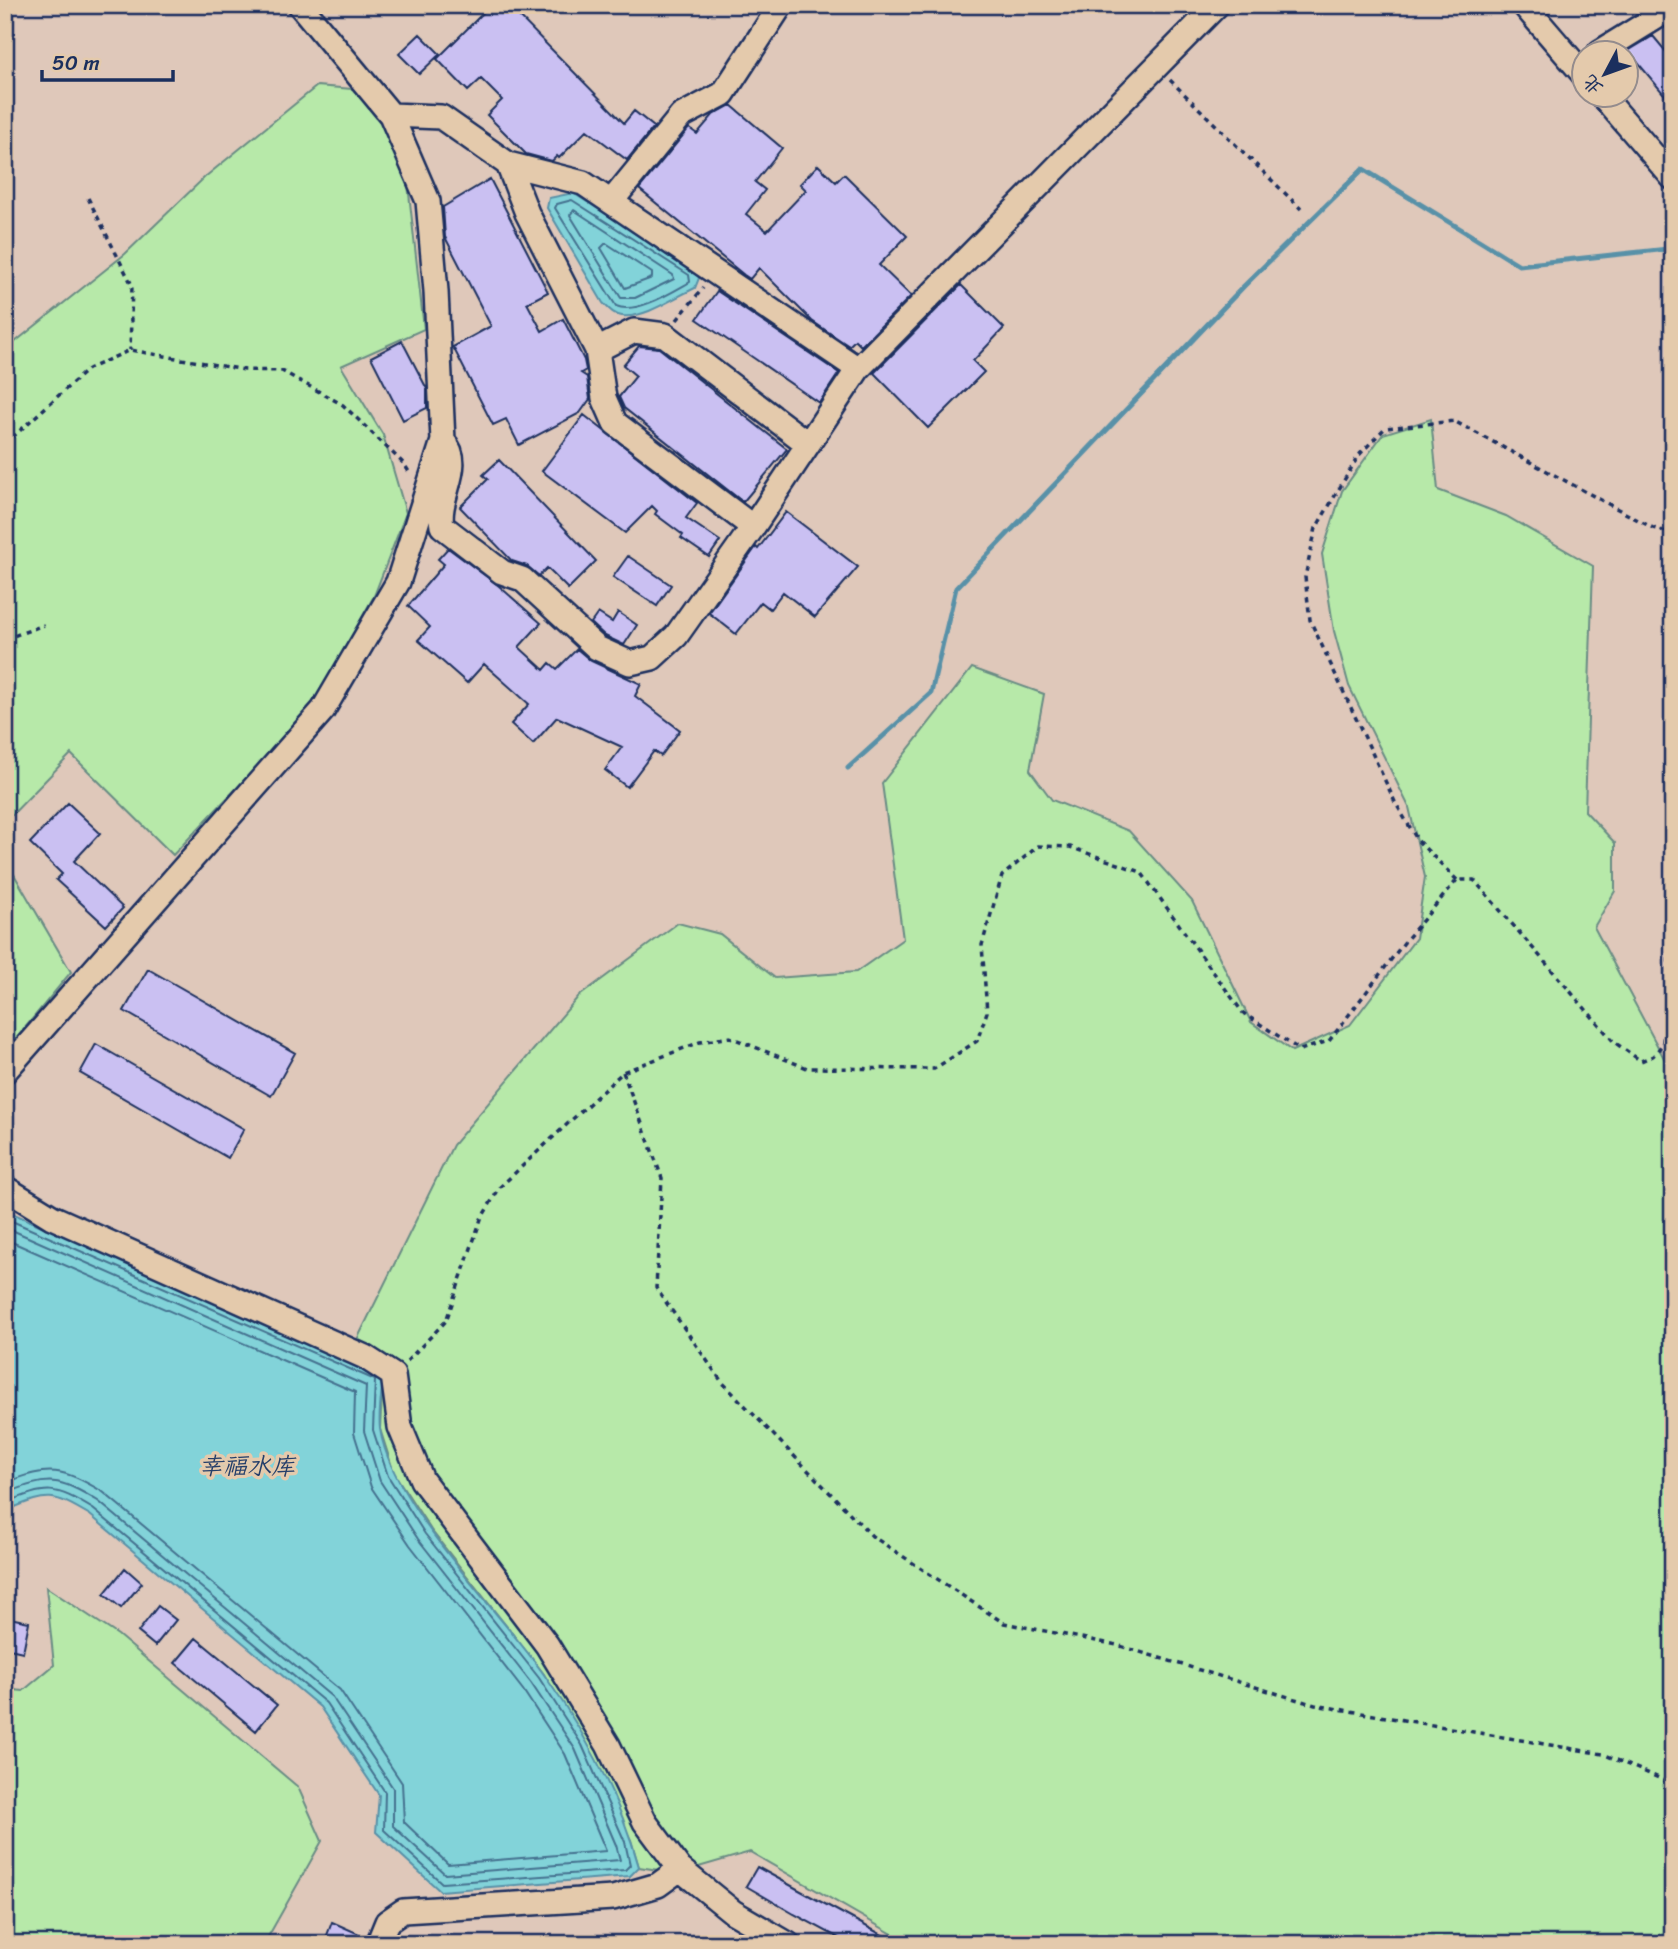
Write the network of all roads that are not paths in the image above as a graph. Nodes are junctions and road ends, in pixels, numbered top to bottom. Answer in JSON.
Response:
{"nodes":[{"id":1,"x":300,"y":5,"type":"edge"},
{"id":2,"x":781,"y":5,"type":"edge"},
{"id":3,"x":1217,"y":5,"type":"edge"},
{"id":4,"x":1524,"y":5,"type":"edge"},
{"id":5,"x":1673,"y":7,"type":"edge"},
{"id":6,"x":1623,"y":38,"type":"edge"},
{"id":7,"x":1570,"y":56,"type":"edge"},
{"id":8,"x":1613,"y":108,"type":"edge"},
{"id":9,"x":391,"y":115,"type":"junction"},
{"id":10,"x":508,"y":164,"type":"junction"},
{"id":11,"x":1673,"y":178,"type":"edge"},
{"id":12,"x":611,"y":201,"type":"junction"},
{"id":13,"x":597,"y":350,"type":"junction"},
{"id":14,"x":858,"y":369,"type":"junction"},
{"id":15,"x":443,"y":442,"type":"junction"},
{"id":16,"x":807,"y":444,"type":"junction"},
{"id":17,"x":753,"y":527,"type":"junction"},
{"id":18,"x":5,"y":1071,"type":"edge"},
{"id":19,"x":5,"y":1188,"type":"edge"},
{"id":20,"x":680,"y":1869,"type":"junction"},
{"id":21,"x":378,"y":1944,"type":"edge"},
{"id":22,"x":788,"y":1944,"type":"edge"}],
"edges":[{"from":1,"to":9,"type":"street"},
{"from":2,"to":12,"type":"street"},
{"from":3,"to":14,"type":"street"},
{"from":4,"to":7,"type":"street"},
{"from":5,"to":6,"type":"street"},
{"from":8,"to":11,"type":"street"},
{"from":9,"to":10,"type":"street"},
{"from":9,"to":15,"type":"street"},
{"from":10,"to":12,"type":"street"},
{"from":10,"to":13,"type":"street"},
{"from":12,"to":14,"type":"street"},
{"from":13,"to":16,"type":"street"},
{"from":13,"to":17,"type":"street"},
{"from":14,"to":16,"type":"street"},
{"from":15,"to":17,"type":"street"},
{"from":15,"to":18,"type":"street"},
{"from":16,"to":17,"type":"street"},
{"from":19,"to":20,"type":"street"},
{"from":20,"to":21,"type":"street"},
{"from":20,"to":22,"type":"street"}]}
